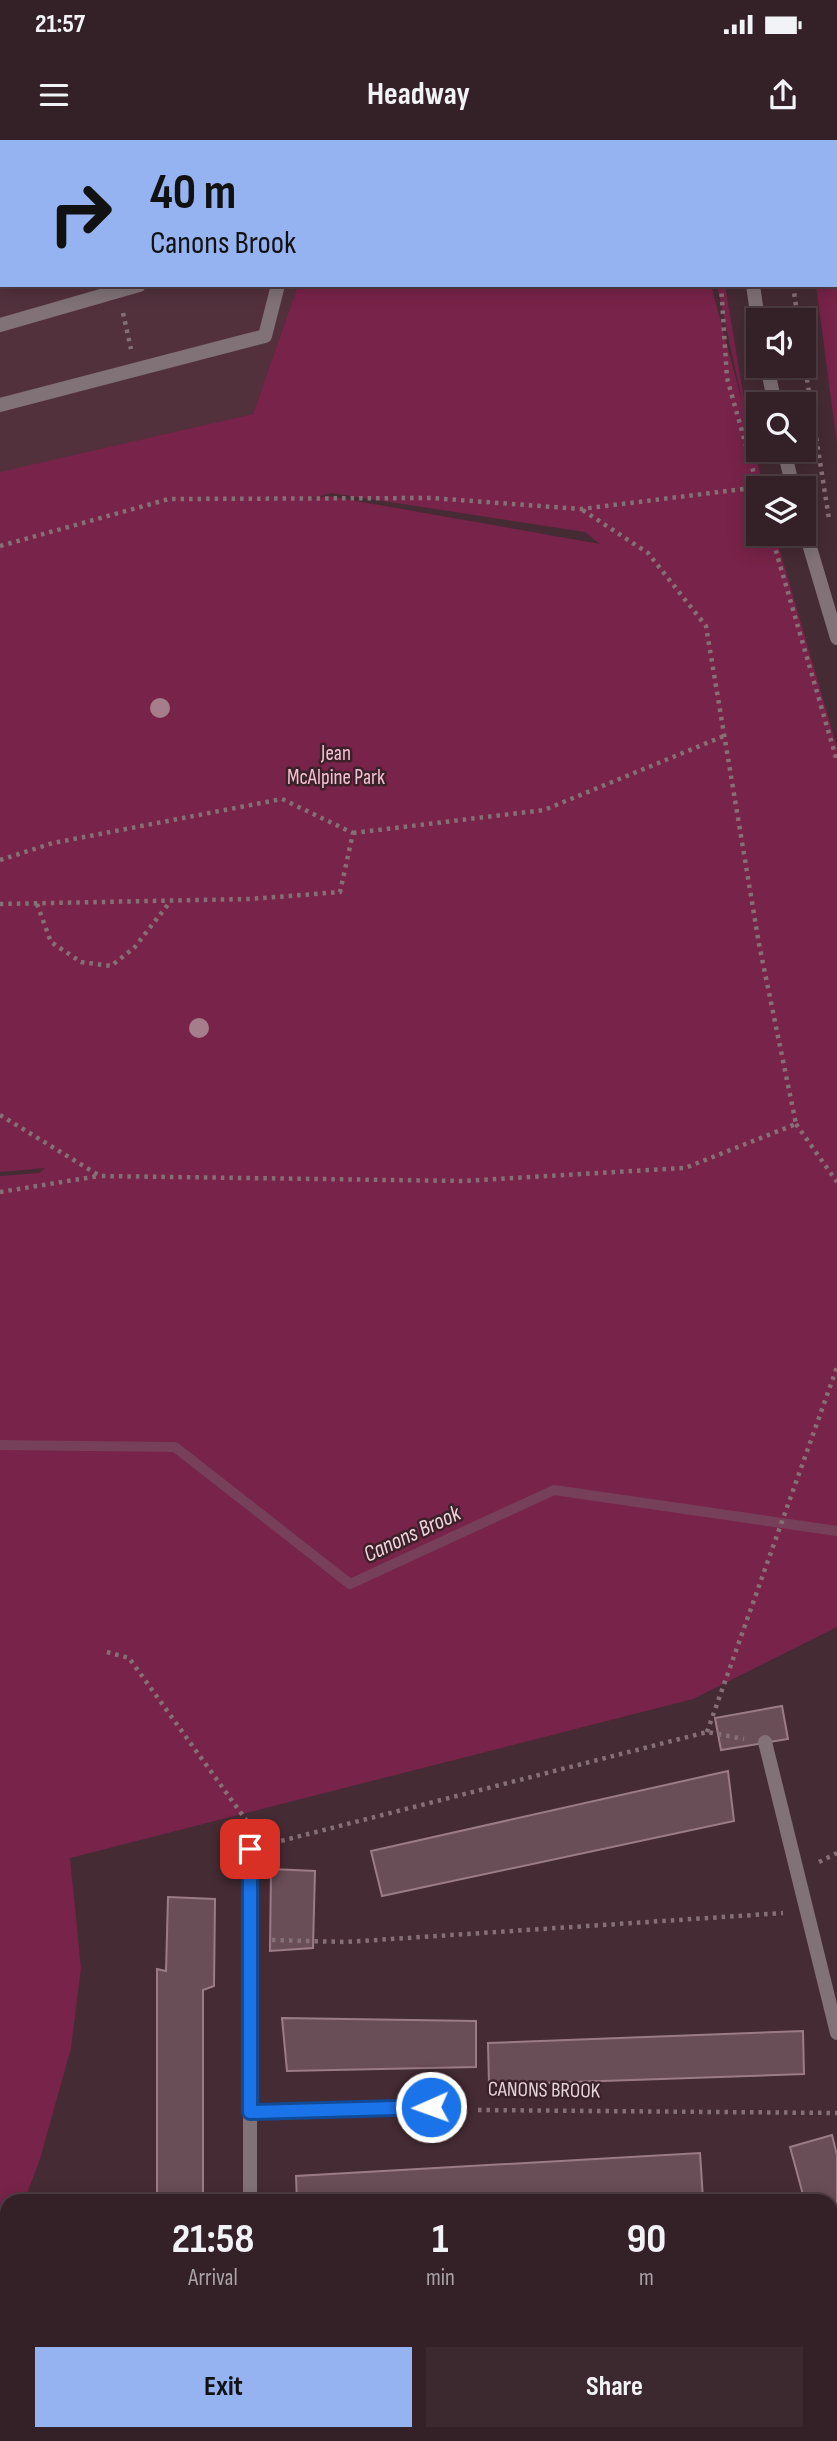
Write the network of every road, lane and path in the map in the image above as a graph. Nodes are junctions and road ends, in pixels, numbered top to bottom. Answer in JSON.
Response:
{"nodes":[{"id":1,"x":134,"y":287,"type":"edge"},
{"id":2,"x":277,"y":287,"type":"edge"},
{"id":3,"x":720,"y":287,"type":"edge"},
{"id":4,"x":752,"y":287,"type":"edge"},
{"id":5,"x":793,"y":287,"type":"edge"},
{"id":6,"x":118,"y":293,"type":"junction"},
{"id":7,"x":756,"y":308,"type":"edge"},
{"id":8,"x":796,"y":308,"type":"edge"},
{"id":9,"x":0,"y":325,"type":"edge"},
{"id":10,"x":136,"y":369,"type":"junction"},
{"id":11,"x":807,"y":378,"type":"edge"},
{"id":12,"x":0,"y":405,"type":"edge"},
{"id":13,"x":755,"y":476,"type":"edge"},
{"id":14,"x":746,"y":489,"type":"edge"},
{"id":15,"x":581,"y":509,"type":"junction"},
{"id":16,"x":830,"y":524,"type":"dead end"},
{"id":17,"x":0,"y":546,"type":"edge"},
{"id":18,"x":774,"y":546,"type":"edge"},
{"id":19,"x":810,"y":546,"type":"edge"},
{"id":20,"x":837,"y":638,"type":"edge"},
{"id":21,"x":724,"y":736,"type":"junction"},
{"id":22,"x":837,"y":761,"type":"edge"},
{"id":23,"x":353,"y":833,"type":"junction"},
{"id":24,"x":0,"y":860,"type":"edge"},
{"id":25,"x":170,"y":902,"type":"junction"},
{"id":26,"x":0,"y":904,"type":"edge"},
{"id":27,"x":37,"y":904,"type":"junction"},
{"id":28,"x":0,"y":1115,"type":"edge"},
{"id":29,"x":796,"y":1124,"type":"junction"},
{"id":30,"x":100,"y":1176,"type":"junction"},
{"id":31,"x":837,"y":1182,"type":"edge"},
{"id":32,"x":0,"y":1192,"type":"edge"},
{"id":33,"x":837,"y":1367,"type":"edge"},
{"id":34,"x":834,"y":1385,"type":"edge"},
{"id":35,"x":107,"y":1651,"type":"dead end"},
{"id":36,"x":707,"y":1732,"type":"junction"},
{"id":37,"x":765,"y":1742,"type":"joint"},
{"id":38,"x":250,"y":1849,"type":"junction"},
{"id":39,"x":807,"y":1911,"type":"junction"},
{"id":40,"x":250,"y":1939,"type":"junction"},
{"id":41,"x":837,"y":2033,"type":"edge"},
{"id":42,"x":456,"y":2106,"type":"joint"},
{"id":43,"x":250,"y":2112,"type":"junction"},
{"id":44,"x":837,"y":2113,"type":"edge"},
{"id":45,"x":250,"y":2194,"type":"edge"}],
"edges":[{"from":1,"to":6,"type":"street"},
{"from":2,"to":10,"type":"street"},
{"from":3,"to":13,"type":"path"},
{"from":4,"to":7,"type":"street"},
{"from":5,"to":8,"type":"path"},
{"from":6,"to":9,"type":"street"},
{"from":6,"to":10,"type":"path"},
{"from":10,"to":12,"type":"street"},
{"from":11,"to":16,"type":"path"},
{"from":14,"to":15,"type":"path"},
{"from":15,"to":17,"type":"path"},
{"from":15,"to":21,"type":"path"},
{"from":18,"to":22,"type":"path"},
{"from":19,"to":20,"type":"street"},
{"from":21,"to":23,"type":"path"},
{"from":21,"to":29,"type":"path"},
{"from":23,"to":24,"type":"path"},
{"from":23,"to":25,"type":"path"},
{"from":25,"to":27,"type":"path"},
{"from":25,"to":27,"type":"path"},
{"from":26,"to":27,"type":"path"},
{"from":28,"to":30,"type":"path"},
{"from":29,"to":30,"type":"path"},
{"from":29,"to":31,"type":"path"},
{"from":30,"to":32,"type":"path"},
{"from":33,"to":34,"type":"path"},
{"from":34,"to":36,"type":"path"},
{"from":35,"to":38,"type":"path"},
{"from":36,"to":37,"type":"path"},
{"from":36,"to":38,"type":"path"},
{"from":37,"to":39,"type":"street"},
{"from":38,"to":40,"type":"street"},
{"from":39,"to":40,"type":"path"},
{"from":39,"to":41,"type":"street"},
{"from":40,"to":43,"type":"street"},
{"from":42,"to":43,"type":"street"},
{"from":42,"to":44,"type":"path","name":"CANONS BROOK"},
{"from":43,"to":45,"type":"street"}]}
